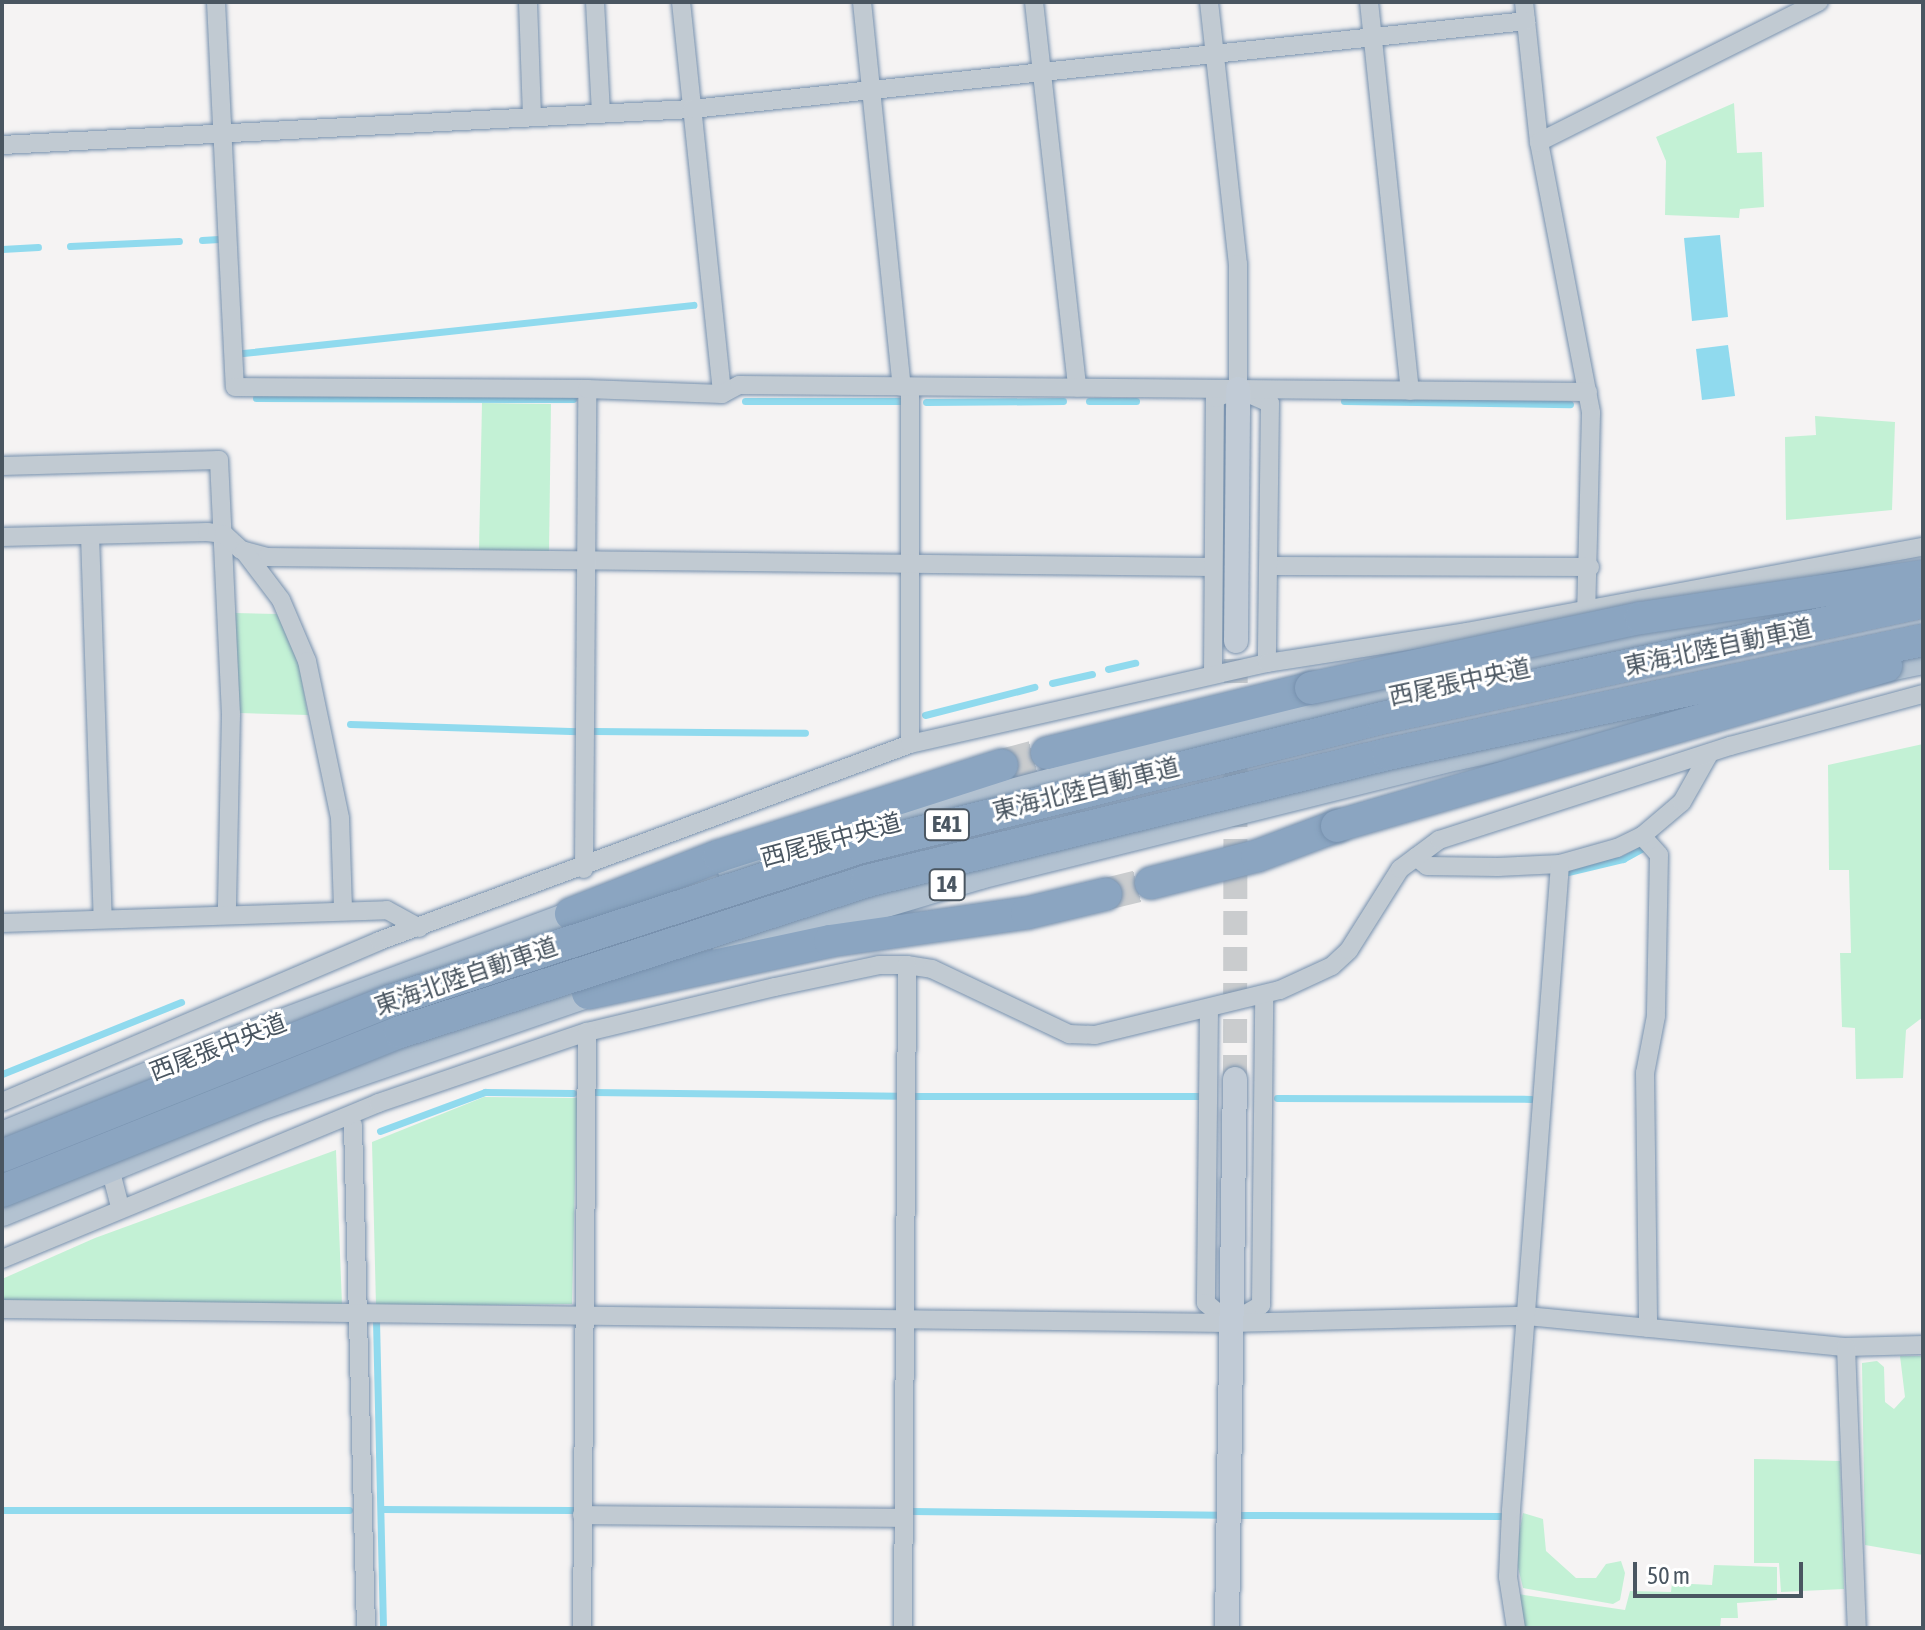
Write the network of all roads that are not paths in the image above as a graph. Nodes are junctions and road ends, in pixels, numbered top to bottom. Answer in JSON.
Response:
{"nodes":[{"id":1,"x":216,"y":2,"type":"edge"},
{"id":2,"x":528,"y":2,"type":"edge"},
{"id":3,"x":595,"y":2,"type":"edge"},
{"id":4,"x":681,"y":2,"type":"edge"},
{"id":5,"x":862,"y":2,"type":"edge"},
{"id":6,"x":1034,"y":2,"type":"edge"},
{"id":7,"x":1209,"y":2,"type":"edge"},
{"id":8,"x":1369,"y":2,"type":"edge"},
{"id":9,"x":1819,"y":2,"type":"edge"},
{"id":10,"x":1525,"y":11,"type":"edge"},
{"id":11,"x":1373,"y":37,"type":"junction"},
{"id":12,"x":1215,"y":53,"type":"junction"},
{"id":13,"x":1042,"y":72,"type":"junction"},
{"id":14,"x":872,"y":90,"type":"junction"},
{"id":15,"x":692,"y":109,"type":"junction"},
{"id":16,"x":601,"y":114,"type":"junction"},
{"id":17,"x":532,"y":117,"type":"junction"},
{"id":18,"x":223,"y":133,"type":"junction"},
{"id":19,"x":1539,"y":142,"type":"junction"},
{"id":20,"x":2,"y":145,"type":"edge"},
{"id":21,"x":906,"y":387,"type":"junction"},
{"id":22,"x":1077,"y":388,"type":"junction"},
{"id":23,"x":587,"y":389,"type":"junction"},
{"id":24,"x":1238,"y":389,"type":"junction"},
{"id":25,"x":1410,"y":391,"type":"junction"},
{"id":26,"x":1588,"y":392,"type":"junction"},
{"id":27,"x":722,"y":394,"type":"junction"},
{"id":28,"x":2,"y":466,"type":"edge"},
{"id":29,"x":224,"y":534,"type":"junction"},
{"id":30,"x":90,"y":535,"type":"junction"},
{"id":31,"x":2,"y":537,"type":"edge"},
{"id":32,"x":1923,"y":547,"type":"edge"},
{"id":33,"x":244,"y":551,"type":"junction"},
{"id":34,"x":586,"y":559,"type":"junction"},
{"id":35,"x":908,"y":562,"type":"junction"},
{"id":36,"x":1831,"y":565,"type":"junction"},
{"id":37,"x":1269,"y":566,"type":"junction"},
{"id":38,"x":1212,"y":567,"type":"junction"},
{"id":39,"x":1590,"y":567,"type":"junction"},
{"id":40,"x":1923,"y":576,"type":"edge"},
{"id":41,"x":1923,"y":583,"type":"edge"},
{"id":42,"x":1840,"y":602,"type":"junction"},
{"id":43,"x":1923,"y":602,"type":"edge"},
{"id":44,"x":1586,"y":611,"type":"junction"},
{"id":45,"x":1236,"y":641,"type":"tunnel mouth"},
{"id":46,"x":1921,"y":654,"type":"edge"},
{"id":47,"x":1267,"y":663,"type":"junction"},
{"id":48,"x":1213,"y":674,"type":"junction"},
{"id":49,"x":1923,"y":692,"type":"edge"},
{"id":50,"x":910,"y":744,"type":"junction"},
{"id":51,"x":1047,"y":753,"type":"tunnel mouth"},
{"id":52,"x":1709,"y":754,"type":"junction"},
{"id":53,"x":1002,"y":765,"type":"tunnel mouth"},
{"id":54,"x":1642,"y":836,"type":"junction"},
{"id":55,"x":1416,"y":857,"type":"junction"},
{"id":56,"x":1560,"y":864,"type":"junction"},
{"id":57,"x":584,"y":869,"type":"junction"},
{"id":58,"x":1151,"y":883,"type":"tunnel mouth"},
{"id":59,"x":1106,"y":894,"type":"tunnel mouth"},
{"id":60,"x":343,"y":910,"type":"junction"},
{"id":61,"x":227,"y":912,"type":"junction"},
{"id":62,"x":571,"y":914,"type":"junction"},
{"id":63,"x":103,"y":919,"type":"junction"},
{"id":64,"x":2,"y":923,"type":"edge"},
{"id":65,"x":419,"y":928,"type":"junction"},
{"id":66,"x":907,"y":965,"type":"junction"},
{"id":67,"x":588,"y":993,"type":"junction"},
{"id":68,"x":1264,"y":995,"type":"junction"},
{"id":69,"x":1209,"y":1008,"type":"junction"},
{"id":70,"x":587,"y":1032,"type":"junction"},
{"id":71,"x":1235,"y":1079,"type":"tunnel mouth"},
{"id":72,"x":10,"y":1098,"type":"edge"},
{"id":73,"x":353,"y":1125,"type":"dead end"},
{"id":74,"x":2,"y":1128,"type":"edge"},
{"id":75,"x":2,"y":1136,"type":"edge"},
{"id":76,"x":2,"y":1156,"type":"edge"},
{"id":77,"x":110,"y":1168,"type":"junction"},
{"id":78,"x":2,"y":1191,"type":"edge"},
{"id":79,"x":120,"y":1207,"type":"junction"},
{"id":80,"x":2,"y":1212,"type":"edge"},
{"id":81,"x":2,"y":1259,"type":"edge"},
{"id":82,"x":2,"y":1309,"type":"edge"},
{"id":83,"x":581,"y":1312,"type":"junction"},
{"id":84,"x":355,"y":1315,"type":"junction"},
{"id":85,"x":905,"y":1316,"type":"junction"},
{"id":86,"x":1527,"y":1316,"type":"junction"},
{"id":87,"x":1230,"y":1323,"type":"junction"},
{"id":88,"x":1648,"y":1328,"type":"junction"},
{"id":89,"x":1923,"y":1345,"type":"edge"},
{"id":90,"x":1846,"y":1347,"type":"junction"},
{"id":91,"x":582,"y":1515,"type":"junction"},
{"id":92,"x":904,"y":1518,"type":"junction"},
{"id":93,"x":366,"y":1628,"type":"edge"},
{"id":94,"x":582,"y":1628,"type":"edge"},
{"id":95,"x":903,"y":1628,"type":"edge"},
{"id":96,"x":1227,"y":1628,"type":"edge"},
{"id":97,"x":1516,"y":1628,"type":"edge"},
{"id":98,"x":1857,"y":1628,"type":"edge"}],
"edges":[{"from":1,"to":18,"type":"street"},
{"from":2,"to":17,"type":"street"},
{"from":3,"to":16,"type":"street"},
{"from":4,"to":15,"type":"street"},
{"from":5,"to":14,"type":"street"},
{"from":6,"to":13,"type":"street"},
{"from":7,"to":12,"type":"street"},
{"from":8,"to":11,"type":"street"},
{"from":9,"to":19,"type":"street"},
{"from":10,"to":11,"type":"street"},
{"from":10,"to":19,"type":"street"},
{"from":11,"to":12,"type":"street"},
{"from":11,"to":25,"type":"street"},
{"from":12,"to":13,"type":"street"},
{"from":12,"to":24,"type":"street"},
{"from":13,"to":14,"type":"street"},
{"from":13,"to":22,"type":"street"},
{"from":14,"to":15,"type":"street"},
{"from":14,"to":21,"type":"street"},
{"from":15,"to":16,"type":"street"},
{"from":15,"to":27,"type":"street"},
{"from":16,"to":17,"type":"street"},
{"from":17,"to":18,"type":"street"},
{"from":18,"to":20,"type":"street"},
{"from":18,"to":23,"type":"street"},
{"from":19,"to":26,"type":"street"},
{"from":21,"to":22,"type":"street"},
{"from":21,"to":27,"type":"street"},
{"from":21,"to":35,"type":"street"},
{"from":22,"to":24,"type":"street"},
{"from":23,"to":27,"type":"street"},
{"from":23,"to":34,"type":"street"},
{"from":24,"to":25,"type":"street"},
{"from":24,"to":37,"type":"street"},
{"from":24,"to":38,"type":"street"},
{"from":24,"to":45,"type":"street"},
{"from":25,"to":26,"type":"street"},
{"from":26,"to":39,"type":"street"},
{"from":28,"to":29,"type":"street"},
{"from":29,"to":30,"type":"street"},
{"from":29,"to":33,"type":"street"},
{"from":29,"to":61,"type":"street"},
{"from":30,"to":31,"type":"street"},
{"from":30,"to":63,"type":"street"},
{"from":32,"to":36,"type":"street"},
{"from":33,"to":34,"type":"street"},
{"from":33,"to":60,"type":"street"},
{"from":34,"to":35,"type":"street"},
{"from":34,"to":57,"type":"street"},
{"from":35,"to":38,"type":"street"},
{"from":35,"to":50,"type":"street"},
{"from":36,"to":42,"type":"street"},
{"from":36,"to":44,"type":"street"},
{"from":37,"to":39,"type":"street"},
{"from":37,"to":47,"type":"street"},
{"from":38,"to":48,"type":"street"},
{"from":39,"to":44,"type":"street"},
{"from":40,"to":51,"type":"highway","bridge":true},
{"from":41,"to":42,"type":"main road","name":"西尾張中央道"},
{"from":42,"to":62,"type":"main road","name":"西尾張中央道"},
{"from":43,"to":76,"type":"highway","name":"東海北陸自動車道","number":"E41","bridge":true},
{"from":44,"to":47,"type":"street"},
{"from":46,"to":49,"type":"street"},
{"from":46,"to":58,"type":"highway","bridge":true},
{"from":46,"to":67,"type":"main road","number":"14"},
{"from":46,"to":78,"type":"highway","name":"東海北陸自動車道","number":"E41","bridge":true},
{"from":47,"to":48,"type":"street"},
{"from":48,"to":50,"type":"street"},
{"from":49,"to":52,"type":"street"},
{"from":50,"to":57,"type":"street"},
{"from":52,"to":54,"type":"street"},
{"from":52,"to":55,"type":"street"},
{"from":53,"to":62,"type":"highway"},
{"from":54,"to":56,"type":"street"},
{"from":54,"to":88,"type":"street"},
{"from":55,"to":56,"type":"street"},
{"from":55,"to":68,"type":"street"},
{"from":56,"to":86,"type":"street"},
{"from":57,"to":65,"type":"street"},
{"from":59,"to":67,"type":"highway"},
{"from":60,"to":61,"type":"street"},
{"from":60,"to":65,"type":"street"},
{"from":61,"to":63,"type":"street"},
{"from":62,"to":75,"type":"main road","name":"西尾張中央道"},
{"from":63,"to":64,"type":"street"},
{"from":65,"to":72,"type":"street"},
{"from":66,"to":69,"type":"street"},
{"from":66,"to":70,"type":"street"},
{"from":66,"to":85,"type":"street"},
{"from":67,"to":77,"type":"main road","number":"14"},
{"from":68,"to":69,"type":"street"},
{"from":68,"to":87,"type":"street"},
{"from":69,"to":87,"type":"street"},
{"from":70,"to":79,"type":"street"},
{"from":70,"to":83,"type":"street"},
{"from":71,"to":87,"type":"street"},
{"from":72,"to":74,"type":"street"},
{"from":73,"to":84,"type":"street"},
{"from":77,"to":79,"type":"street"},
{"from":77,"to":80,"type":"main road","number":"14"},
{"from":79,"to":81,"type":"street"},
{"from":82,"to":84,"type":"street"},
{"from":83,"to":84,"type":"street"},
{"from":83,"to":85,"type":"street"},
{"from":83,"to":91,"type":"street"},
{"from":84,"to":93,"type":"street"},
{"from":85,"to":87,"type":"street"},
{"from":85,"to":92,"type":"street"},
{"from":86,"to":87,"type":"street"},
{"from":86,"to":88,"type":"street"},
{"from":86,"to":97,"type":"street"},
{"from":87,"to":96,"type":"street"},
{"from":88,"to":90,"type":"street"},
{"from":89,"to":90,"type":"street"},
{"from":90,"to":98,"type":"street"},
{"from":91,"to":92,"type":"street"},
{"from":91,"to":94,"type":"street"},
{"from":92,"to":95,"type":"street"}]}
